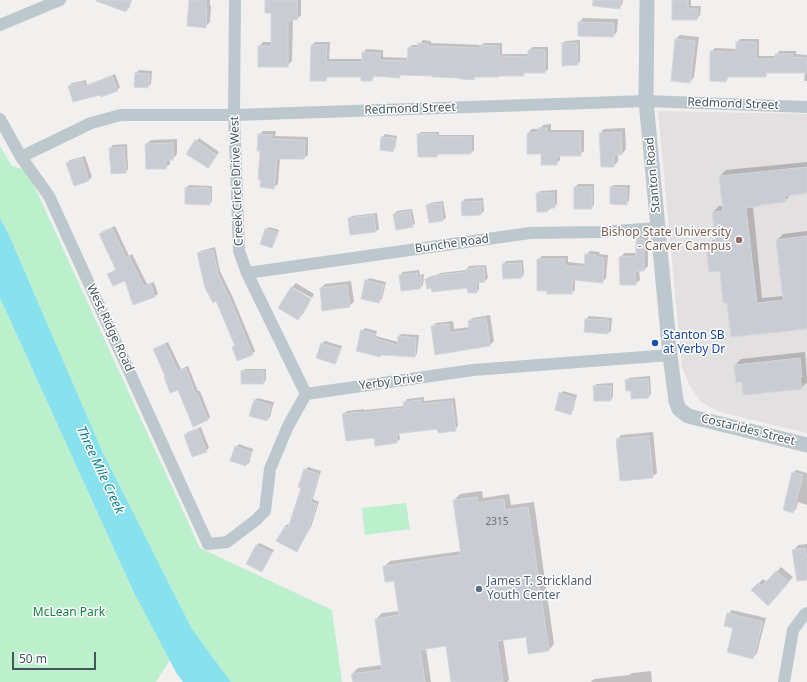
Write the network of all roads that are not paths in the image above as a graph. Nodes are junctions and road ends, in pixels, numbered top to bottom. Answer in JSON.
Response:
{"nodes":[{"id":1,"x":60,"y":0,"type":"edge"},
{"id":2,"x":235,"y":0,"type":"edge"},
{"id":3,"x":647,"y":0,"type":"edge"},
{"id":4,"x":0,"y":25,"type":"edge"},
{"id":5,"x":646,"y":101,"type":"junction"},
{"id":6,"x":807,"y":107,"type":"edge"},
{"id":7,"x":234,"y":115,"type":"junction"},
{"id":8,"x":0,"y":119,"type":"edge"},
{"id":9,"x":21,"y":157,"type":"junction"},
{"id":10,"x":658,"y":228,"type":"junction"},
{"id":11,"x":247,"y":272,"type":"junction"},
{"id":12,"x":670,"y":356,"type":"junction"},
{"id":13,"x":306,"y":394,"type":"junction"},
{"id":14,"x":688,"y":416,"type":"joint"},
{"id":15,"x":807,"y":445,"type":"edge"},
{"id":16,"x":806,"y":613,"type":"edge"},
{"id":17,"x":784,"y":682,"type":"edge"}],
"edges":[{"from":1,"to":4,"type":"street"},
{"from":2,"to":7,"type":"street","name":"Creek Circle Drive West"},
{"from":3,"to":5,"type":"street","name":"Stanton Road"},
{"from":5,"to":6,"type":"street","name":"Redmond Street"},
{"from":5,"to":7,"type":"street","name":"Redmond Street"},
{"from":5,"to":10,"type":"street","name":"Stanton Road"},
{"from":7,"to":9,"type":"street","name":"Redmond Street"},
{"from":7,"to":11,"type":"street","name":"Creek Circle Drive West"},
{"from":8,"to":9,"type":"street","name":"West Ridge Road"},
{"from":9,"to":13,"type":"street","name":"West Ridge Road"},
{"from":10,"to":11,"type":"street","name":"Bunche Road"},
{"from":10,"to":12,"type":"street","name":"Stanton Road"},
{"from":11,"to":13,"type":"street","name":"Creek Circle Drive West"},
{"from":12,"to":13,"type":"street","name":"Yerby Drive"},
{"from":12,"to":14,"type":"street","name":"Stanton Road"},
{"from":14,"to":15,"type":"street","name":"Costarides Street"},
{"from":16,"to":17,"type":"street"}]}
